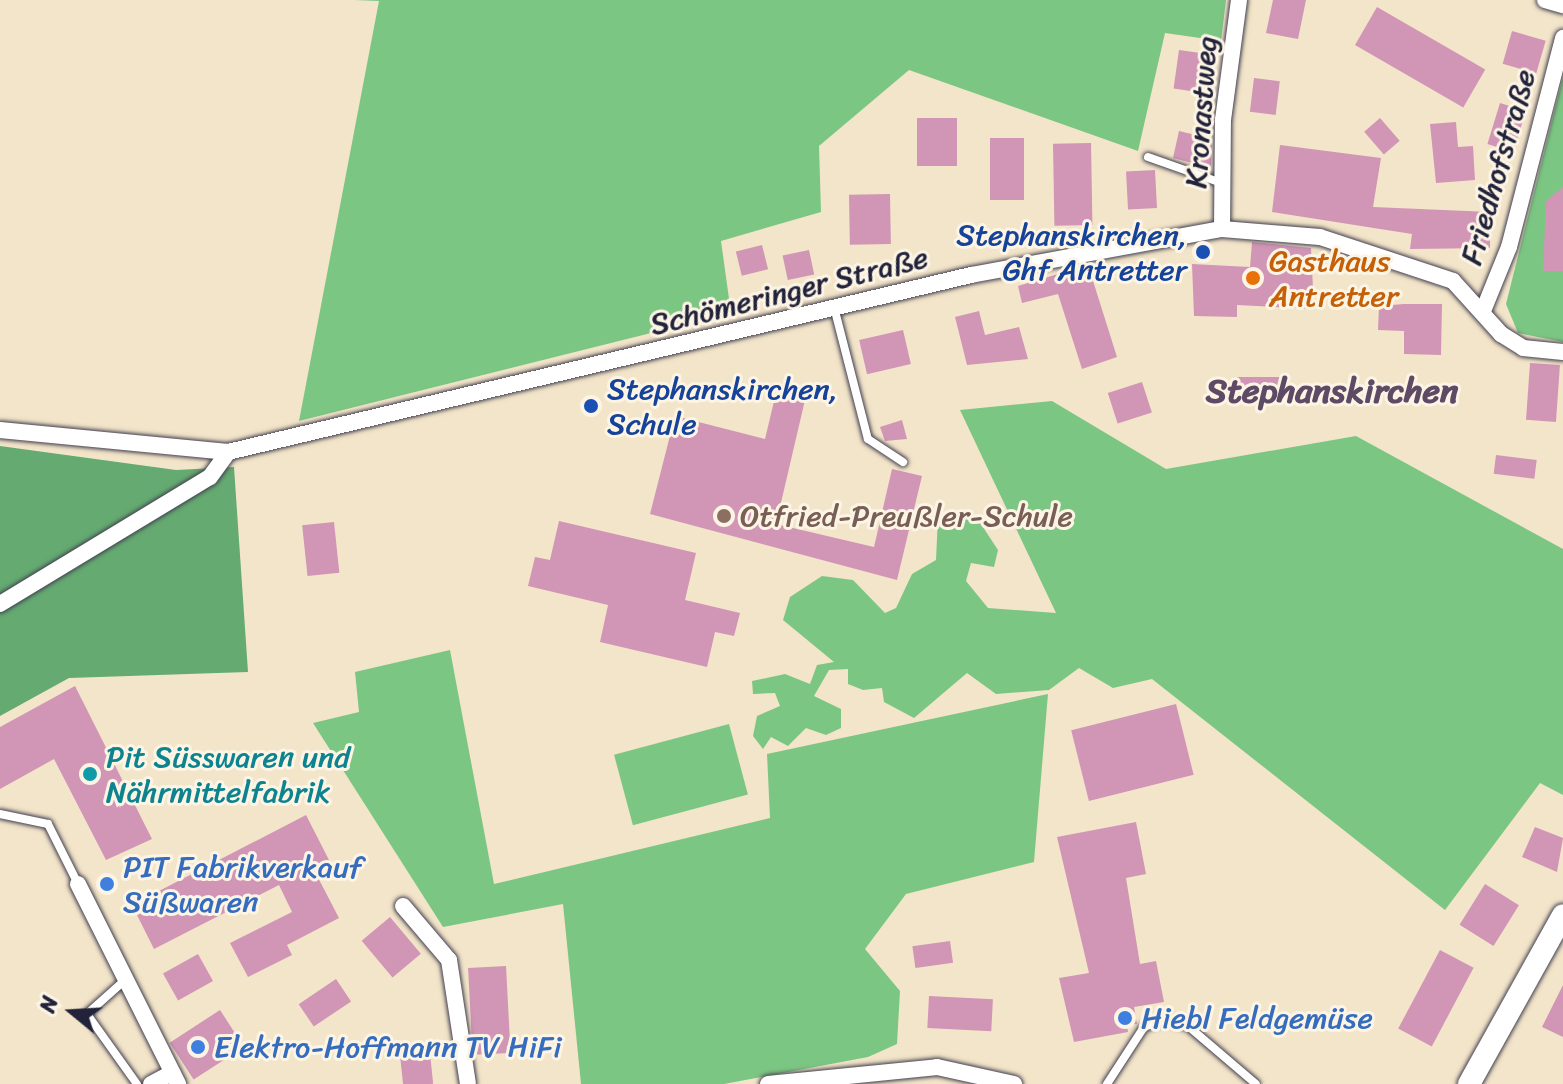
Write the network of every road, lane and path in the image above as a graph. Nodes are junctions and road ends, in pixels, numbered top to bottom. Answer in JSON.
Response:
{"nodes":[{"id":1,"x":1239,"y":0,"type":"edge"},
{"id":2,"x":1545,"y":0,"type":"edge"},
{"id":3,"x":1563,"y":5,"type":"edge"},
{"id":4,"x":1563,"y":38,"type":"edge"},
{"id":5,"x":1148,"y":157,"type":"dead end"},
{"id":6,"x":1222,"y":183,"type":"junction"},
{"id":7,"x":1222,"y":229,"type":"junction"},
{"id":8,"x":834,"y":307,"type":"junction"},
{"id":9,"x":1483,"y":311,"type":"junction"},
{"id":10,"x":1563,"y":352,"type":"edge"},
{"id":11,"x":0,"y":430,"type":"edge"},
{"id":12,"x":228,"y":452,"type":"junction"},
{"id":13,"x":903,"y":462,"type":"dead end"},
{"id":14,"x":0,"y":604,"type":"edge"},
{"id":15,"x":0,"y":814,"type":"edge"},
{"id":16,"x":78,"y":884,"type":"joint"},
{"id":17,"x":403,"y":906,"type":"dead end"},
{"id":18,"x":1563,"y":915,"type":"edge"},
{"id":19,"x":125,"y":980,"type":"junction"},
{"id":20,"x":175,"y":1079,"type":"edge"},
{"id":21,"x":137,"y":1084,"type":"edge"},
{"id":22,"x":151,"y":1084,"type":"edge"},
{"id":23,"x":468,"y":1084,"type":"edge"},
{"id":24,"x":768,"y":1084,"type":"edge"},
{"id":25,"x":1014,"y":1084,"type":"edge"},
{"id":26,"x":1107,"y":1084,"type":"edge"},
{"id":27,"x":1256,"y":1084,"type":"edge"},
{"id":28,"x":1469,"y":1084,"type":"edge"}],
"edges":[{"from":1,"to":6,"type":"street","name":"Kronastweg"},
{"from":2,"to":3,"type":"street"},
{"from":4,"to":9,"type":"street","name":"Friedhofstraße"},
{"from":5,"to":6,"type":"lane"},
{"from":6,"to":7,"type":"street","name":"Kronastweg"},
{"from":7,"to":8,"type":"street","name":"Schömeringer Straße"},
{"from":7,"to":9,"type":"street","name":"Schömeringer Straße"},
{"from":8,"to":12,"type":"street","name":"Schömeringer Straße"},
{"from":8,"to":13,"type":"lane"},
{"from":9,"to":10,"type":"street","name":"Schömeringer Straße"},
{"from":11,"to":12,"type":"street","name":"Schömeringer Straße"},
{"from":12,"to":14,"type":"street"},
{"from":15,"to":16,"type":"lane"},
{"from":16,"to":19,"type":"street"},
{"from":17,"to":23,"type":"street"},
{"from":18,"to":28,"type":"main road"},
{"from":19,"to":20,"type":"street"},
{"from":19,"to":21,"type":"lane"},
{"from":20,"to":22,"type":"street"},
{"from":24,"to":25,"type":"street"},
{"from":26,"to":27,"type":"lane"}]}
